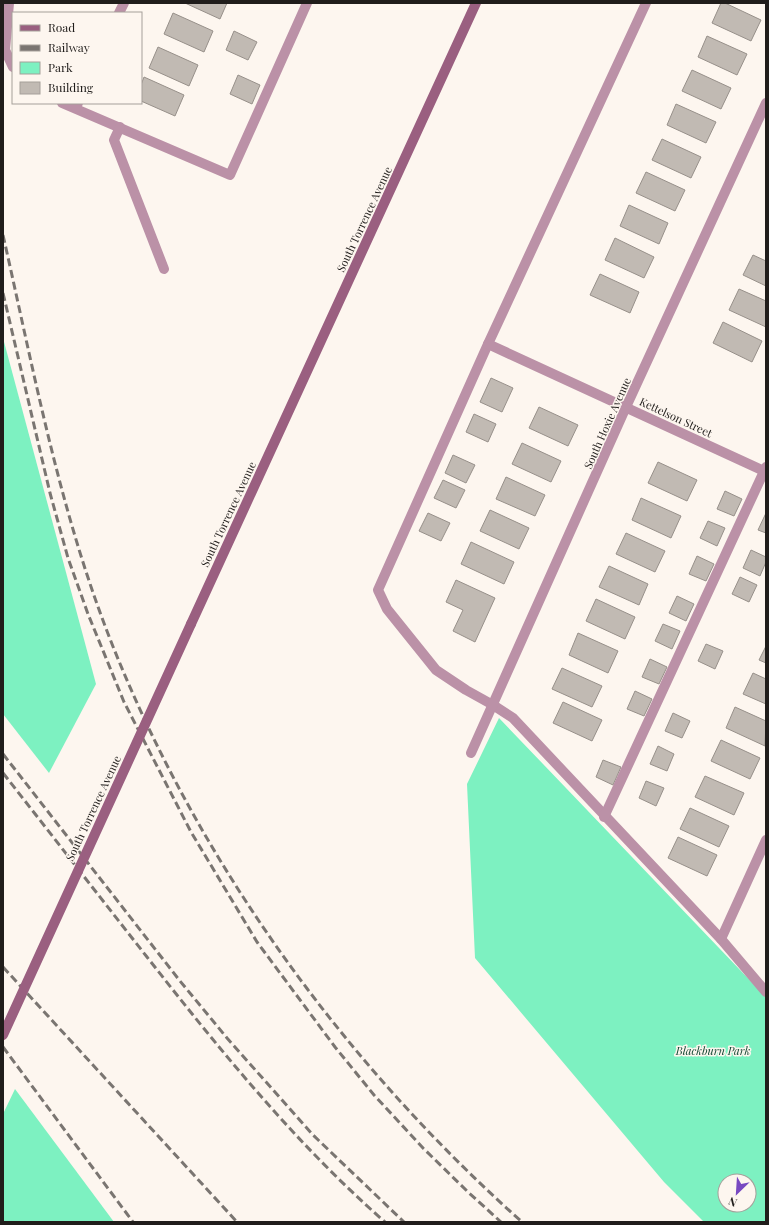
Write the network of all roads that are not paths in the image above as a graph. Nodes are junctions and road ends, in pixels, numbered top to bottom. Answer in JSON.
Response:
{"nodes":[{"id":1,"x":9,"y":3,"type":"edge"},
{"id":2,"x":124,"y":3,"type":"edge"},
{"id":3,"x":307,"y":3,"type":"edge"},
{"id":4,"x":476,"y":3,"type":"edge"},
{"id":5,"x":646,"y":3,"type":"edge"},
{"id":6,"x":120,"y":12,"type":"edge"},
{"id":7,"x":12,"y":65,"type":"edge"},
{"id":8,"x":766,"y":103,"type":"edge"},
{"id":9,"x":67,"y":104,"type":"edge"},
{"id":10,"x":77,"y":106,"type":"edge"},
{"id":11,"x":120,"y":127,"type":"junction"},
{"id":12,"x":164,"y":269,"type":"dead end"},
{"id":13,"x":488,"y":344,"type":"junction"},
{"id":14,"x":626,"y":407,"type":"junction"},
{"id":15,"x":765,"y":470,"type":"edge"},
{"id":16,"x":493,"y":705,"type":"junction"},
{"id":17,"x":471,"y":753,"type":"dead end"},
{"id":18,"x":604,"y":817,"type":"junction"},
{"id":19,"x":766,"y":840,"type":"edge"},
{"id":20,"x":721,"y":939,"type":"junction"},
{"id":21,"x":766,"y":992,"type":"edge"},
{"id":22,"x":3,"y":1035,"type":"edge"}],
"edges":[{"from":1,"to":7,"type":"street"},
{"from":2,"to":6,"type":"street"},
{"from":3,"to":11,"type":"street"},
{"from":4,"to":22,"type":"main road","name":"South Torrence Avenue","bridge":true},
{"from":5,"to":13,"type":"street"},
{"from":8,"to":14,"type":"street","name":"South Hoxie Avenue"},
{"from":9,"to":10,"type":"street"},
{"from":10,"to":11,"type":"street"},
{"from":11,"to":12,"type":"street"},
{"from":13,"to":14,"type":"street","name":"Kettelson Street"},
{"from":13,"to":16,"type":"street"},
{"from":14,"to":15,"type":"street","name":"Kettelson Street"},
{"from":14,"to":16,"type":"street","name":"South Hoxie Avenue"},
{"from":15,"to":18,"type":"street"},
{"from":16,"to":17,"type":"street","name":"South Hoxie Avenue"},
{"from":16,"to":18,"type":"street"},
{"from":18,"to":20,"type":"street"},
{"from":19,"to":20,"type":"street"},
{"from":20,"to":21,"type":"street"}]}
